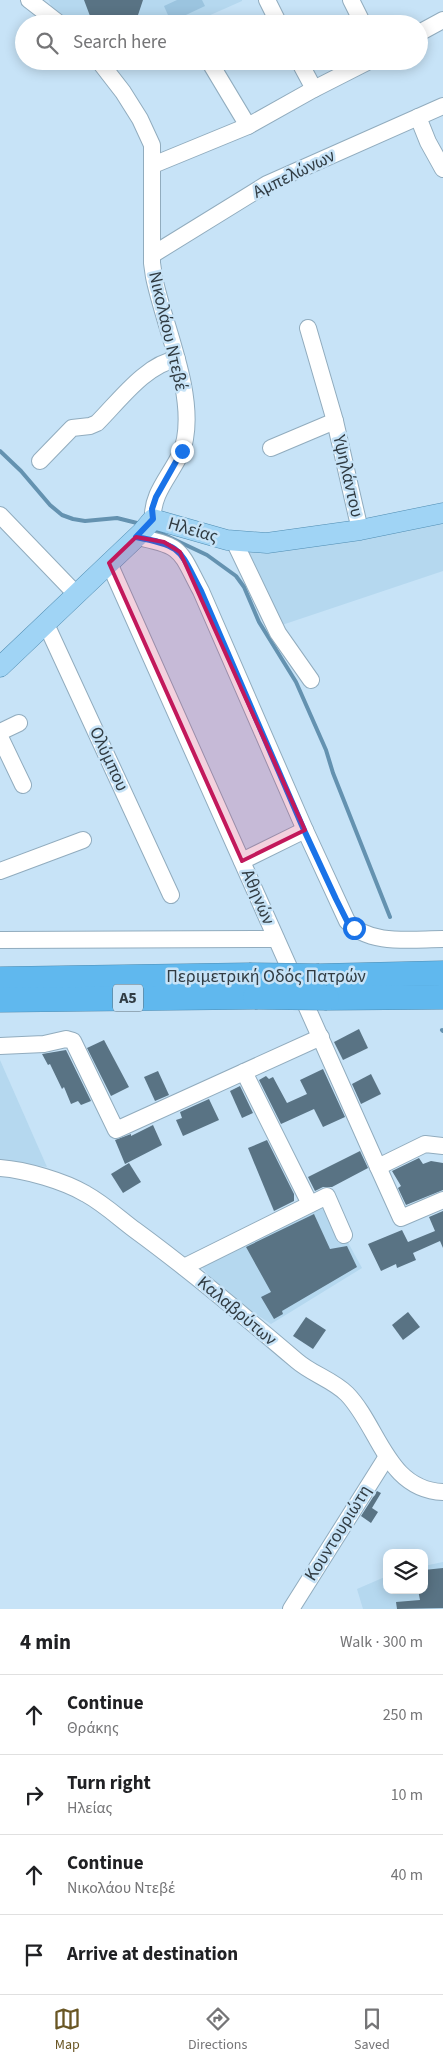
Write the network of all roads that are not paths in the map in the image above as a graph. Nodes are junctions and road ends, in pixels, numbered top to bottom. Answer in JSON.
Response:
{"nodes":[{"id":1,"x":28,"y":0,"type":"edge"},
{"id":2,"x":267,"y":0,"type":"edge"},
{"id":3,"x":351,"y":0,"type":"edge"},
{"id":4,"x":48,"y":15,"type":"edge"},
{"id":5,"x":274,"y":15,"type":"edge"},
{"id":6,"x":358,"y":15,"type":"edge"},
{"id":7,"x":443,"y":20,"type":"edge"},
{"id":8,"x":428,"y":28,"type":"edge"},
{"id":9,"x":107,"y":70,"type":"edge"},
{"id":10,"x":214,"y":70,"type":"edge"},
{"id":11,"x":304,"y":70,"type":"edge"},
{"id":12,"x":351,"y":70,"type":"edge"},
{"id":13,"x":314,"y":89,"type":"junction"},
{"id":14,"x":443,"y":106,"type":"edge"},
{"id":15,"x":418,"y":117,"type":"junction"},
{"id":16,"x":248,"y":126,"type":"junction"},
{"id":17,"x":153,"y":164,"type":"junction"},
{"id":18,"x":443,"y":169,"type":"edge"},
{"id":19,"x":152,"y":255,"type":"junction"},
{"id":20,"x":308,"y":328,"type":"dead end"},
{"id":21,"x":177,"y":359,"type":"junction"},
{"id":22,"x":336,"y":421,"type":"junction"},
{"id":23,"x":271,"y":448,"type":"dead end"},
{"id":24,"x":40,"y":461,"type":"dead end"},
{"id":25,"x":443,"y":513,"type":"edge"},
{"id":26,"x":0,"y":514,"type":"edge"},
{"id":27,"x":146,"y":528,"type":"junction"},
{"id":28,"x":360,"y":530,"type":"junction"},
{"id":29,"x":234,"y":541,"type":"junction"},
{"id":30,"x":109,"y":563,"type":"junction"},
{"id":31,"x":76,"y":594,"type":"junction"},
{"id":32,"x":46,"y":624,"type":"junction"},
{"id":33,"x":0,"y":667,"type":"edge"},
{"id":34,"x":311,"y":680,"type":"dead end"},
{"id":35,"x":20,"y":723,"type":"dead end"},
{"id":36,"x":0,"y":732,"type":"edge"},
{"id":37,"x":0,"y":738,"type":"edge"},
{"id":38,"x":23,"y":785,"type":"dead end"},
{"id":39,"x":304,"y":830,"type":"junction"},
{"id":40,"x":83,"y":840,"type":"dead end"},
{"id":41,"x":242,"y":861,"type":"junction"},
{"id":42,"x":0,"y":871,"type":"edge"},
{"id":43,"x":172,"y":895,"type":"dead end"},
{"id":44,"x":276,"y":939,"type":"junction"},
{"id":45,"x":443,"y":939,"type":"edge"},
{"id":46,"x":0,"y":940,"type":"edge"},
{"id":47,"x":443,"y":974,"type":"edge"},
{"id":48,"x":0,"y":979,"type":"edge"},
{"id":49,"x":252,"y":986,"type":"junction"},
{"id":50,"x":323,"y":987,"type":"junction"},
{"id":51,"x":443,"y":997,"type":"edge"},
{"id":52,"x":0,"y":1000,"type":"edge"},
{"id":53,"x":321,"y":1037,"type":"junction"},
{"id":54,"x":0,"y":1046,"type":"edge"},
{"id":55,"x":244,"y":1072,"type":"junction"},
{"id":56,"x":443,"y":1146,"type":"edge"},
{"id":57,"x":378,"y":1167,"type":"junction"},
{"id":58,"x":0,"y":1168,"type":"edge"},
{"id":59,"x":443,"y":1200,"type":"edge"},
{"id":60,"x":310,"y":1204,"type":"junction"},
{"id":61,"x":344,"y":1235,"type":"dead end"},
{"id":62,"x":184,"y":1267,"type":"junction"},
{"id":63,"x":386,"y":1458,"type":"junction"},
{"id":64,"x":443,"y":1492,"type":"edge"},
{"id":65,"x":291,"y":1609,"type":"edge"}],
"edges":[{"from":1,"to":4,"type":"street"},
{"from":2,"to":5,"type":"street"},
{"from":3,"to":6,"type":"street"},
{"from":7,"to":8,"type":"street"},
{"from":9,"to":17,"type":"street","name":"Νικολάου Ντεβέ"},
{"from":10,"to":16,"type":"street"},
{"from":11,"to":13,"type":"street"},
{"from":12,"to":13,"type":"street"},
{"from":13,"to":16,"type":"street"},
{"from":14,"to":15,"type":"street","name":"Αμπελώνων"},
{"from":15,"to":18,"type":"street"},
{"from":15,"to":19,"type":"street","name":"Αμπελώνων"},
{"from":16,"to":17,"type":"street"},
{"from":17,"to":19,"type":"street","name":"Νικολάου Ντεβέ"},
{"from":19,"to":21,"type":"street","name":"Νικολάου Ντεβέ"},
{"from":20,"to":22,"type":"street","name":"Υψηλάντου"},
{"from":21,"to":24,"type":"street"},
{"from":21,"to":27,"type":"street","name":"Νικολάου Ντεβέ"},
{"from":22,"to":23,"type":"street","name":"Υψηλάντου"},
{"from":22,"to":28,"type":"street","name":"Υψηλάντου"},
{"from":25,"to":28,"type":"main road","name":"Ηλείας"},
{"from":26,"to":31,"type":"street"},
{"from":27,"to":29,"type":"main road","name":"Ηλείας"},
{"from":27,"to":30,"type":"main road"},
{"from":27,"to":39,"type":"street"},
{"from":28,"to":29,"type":"main road","name":"Ηλείας"},
{"from":29,"to":34,"type":"street"},
{"from":30,"to":31,"type":"main road"},
{"from":30,"to":41,"type":"street","name":"Αθηνών"},
{"from":31,"to":32,"type":"main road"},
{"from":32,"to":33,"type":"main road"},
{"from":32,"to":43,"type":"street","name":"Ολύμπου"},
{"from":35,"to":36,"type":"street"},
{"from":37,"to":38,"type":"street"},
{"from":39,"to":41,"type":"street"},
{"from":39,"to":45,"type":"street"},
{"from":40,"to":42,"type":"street"},
{"from":41,"to":44,"type":"street","name":"Αθηνών"},
{"from":44,"to":46,"type":"street"},
{"from":44,"to":53,"type":"street","name":"Αθηνών"},
{"from":47,"to":50,"type":"highway","name":"Περιμετρική Οδός Πατρών","number":"Α5"},
{"from":48,"to":49,"type":"highway","name":"Περιμετρική Οδός Πατρών","number":"Α5"},
{"from":49,"to":50,"type":"highway","name":"Περιμετρική Οδός Πατρών","number":"Α5","bridge":true},
{"from":49,"to":52,"type":"highway","name":"Περιμετρική Οδός Πατρών","number":"Α5"},
{"from":50,"to":51,"type":"highway","name":"Περιμετρική Οδός Πατρών","number":"Α5"},
{"from":53,"to":55,"type":"street"},
{"from":53,"to":57,"type":"street","name":"Αθηνών"},
{"from":54,"to":55,"type":"street"},
{"from":55,"to":60,"type":"street"},
{"from":56,"to":57,"type":"street"},
{"from":57,"to":59,"type":"street","name":"Αθηνών"},
{"from":58,"to":62,"type":"street","name":"Καλαβρύτων"},
{"from":60,"to":61,"type":"street"},
{"from":60,"to":62,"type":"street"},
{"from":62,"to":63,"type":"street","name":"Καλαβρύτων"},
{"from":63,"to":64,"type":"street","name":"Καλαβρύτων"},
{"from":63,"to":65,"type":"street","name":"Κουντουριώτη"}]}
